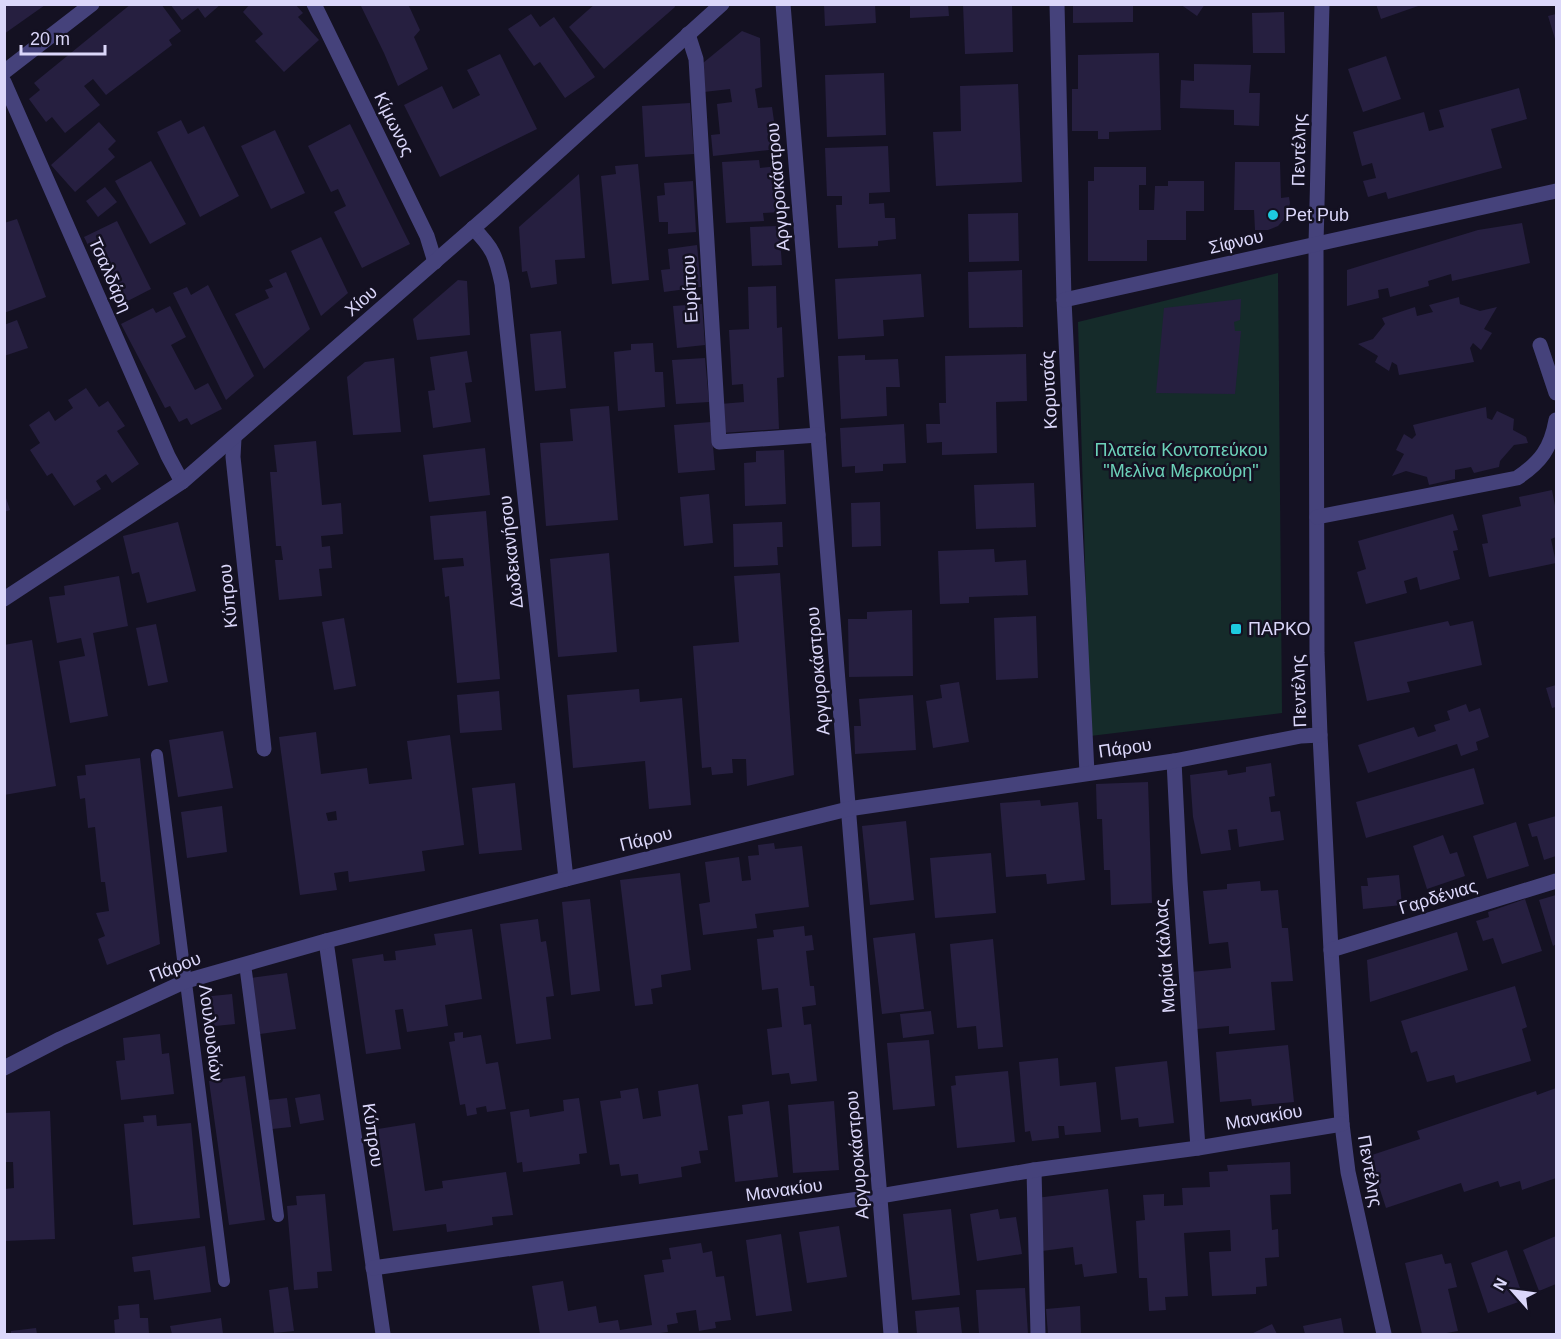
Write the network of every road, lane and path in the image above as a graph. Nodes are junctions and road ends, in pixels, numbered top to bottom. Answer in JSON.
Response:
{"nodes":[{"id":1,"x":92,"y":4,"type":"edge"},
{"id":2,"x":314,"y":4,"type":"edge"},
{"id":3,"x":783,"y":4,"type":"edge"},
{"id":4,"x":1057,"y":4,"type":"edge"},
{"id":5,"x":1322,"y":4,"type":"edge"},
{"id":6,"x":720,"y":5,"type":"edge"},
{"id":7,"x":688,"y":34,"type":"junction"},
{"id":8,"x":4,"y":72,"type":"edge"},
{"id":9,"x":4,"y":82,"type":"edge"},
{"id":10,"x":1557,"y":190,"type":"edge"},
{"id":11,"x":473,"y":228,"type":"junction"},
{"id":12,"x":1316,"y":244,"type":"junction"},
{"id":13,"x":435,"y":262,"type":"junction"},
{"id":14,"x":1064,"y":300,"type":"junction"},
{"id":15,"x":1540,"y":345,"type":"dead end"},
{"id":16,"x":1557,"y":393,"type":"edge"},
{"id":17,"x":1557,"y":420,"type":"edge"},
{"id":18,"x":818,"y":435,"type":"junction"},
{"id":19,"x":234,"y":438,"type":"junction"},
{"id":20,"x":182,"y":482,"type":"junction"},
{"id":21,"x":1317,"y":517,"type":"junction"},
{"id":22,"x":4,"y":599,"type":"edge"},
{"id":23,"x":1320,"y":735,"type":"junction"},
{"id":24,"x":264,"y":749,"type":"dead end"},
{"id":25,"x":157,"y":755,"type":"dead end"},
{"id":26,"x":1174,"y":761,"type":"junction"},
{"id":27,"x":1087,"y":773,"type":"junction"},
{"id":28,"x":848,"y":809,"type":"junction"},
{"id":29,"x":567,"y":879,"type":"junction"},
{"id":30,"x":1557,"y":881,"type":"edge"},
{"id":31,"x":326,"y":941,"type":"junction"},
{"id":32,"x":1331,"y":950,"type":"junction"},
{"id":33,"x":245,"y":964,"type":"junction"},
{"id":34,"x":186,"y":981,"type":"junction"},
{"id":35,"x":4,"y":1068,"type":"edge"},
{"id":36,"x":1342,"y":1124,"type":"junction"},
{"id":37,"x":1198,"y":1148,"type":"junction"},
{"id":38,"x":1034,"y":1170,"type":"junction"},
{"id":39,"x":880,"y":1196,"type":"junction"},
{"id":40,"x":278,"y":1216,"type":"dead end"},
{"id":41,"x":373,"y":1268,"type":"junction"},
{"id":42,"x":224,"y":1281,"type":"dead end"},
{"id":43,"x":384,"y":1335,"type":"edge"},
{"id":44,"x":891,"y":1335,"type":"edge"},
{"id":45,"x":1038,"y":1335,"type":"edge"},
{"id":46,"x":1384,"y":1335,"type":"edge"}],
"edges":[{"from":1,"to":8,"type":"street"},
{"from":2,"to":13,"type":"street","name":"Κίμωνος"},
{"from":3,"to":18,"type":"street","name":"Αργυροκάστρου"},
{"from":4,"to":14,"type":"street","name":"Κορυτσάς"},
{"from":5,"to":12,"type":"street","name":"Πεντέλης"},
{"from":6,"to":7,"type":"street","name":"Χίου"},
{"from":7,"to":11,"type":"street","name":"Χίου"},
{"from":7,"to":18,"type":"street","name":"Ευρίπου"},
{"from":9,"to":20,"type":"street","name":"Τσαλδάρη"},
{"from":10,"to":12,"type":"street","name":"Σίφνου"},
{"from":11,"to":13,"type":"street","name":"Χίου"},
{"from":11,"to":29,"type":"street","name":"Δωδεκανήσου"},
{"from":12,"to":14,"type":"street","name":"Σίφνου"},
{"from":12,"to":21,"type":"street","name":"Πεντέλης"},
{"from":13,"to":19,"type":"street","name":"Χίου"},
{"from":14,"to":27,"type":"street","name":"Κορυτσάς"},
{"from":15,"to":16,"type":"street"},
{"from":17,"to":21,"type":"street"},
{"from":18,"to":28,"type":"street","name":"Αργυροκάστρου"},
{"from":19,"to":20,"type":"street","name":"Χίου"},
{"from":19,"to":24,"type":"street","name":"Κύπρου"},
{"from":20,"to":22,"type":"street","name":"Χίου"},
{"from":21,"to":23,"type":"street","name":"Πεντέλης"},
{"from":23,"to":26,"type":"street","name":"Πάρου"},
{"from":23,"to":32,"type":"street","name":"Πεντέλης"},
{"from":25,"to":34,"type":"lane","name":"Λουλουδιών"},
{"from":26,"to":27,"type":"street","name":"Πάρου"},
{"from":26,"to":37,"type":"street","name":"Μαρία Κάλλας"},
{"from":27,"to":28,"type":"street","name":"Πάρου"},
{"from":28,"to":29,"type":"street","name":"Πάρου"},
{"from":28,"to":39,"type":"street","name":"Αργυροκάστρου"},
{"from":29,"to":31,"type":"street","name":"Πάρου"},
{"from":30,"to":32,"type":"street","name":"Γαρδένιας"},
{"from":31,"to":33,"type":"street","name":"Πάρου"},
{"from":31,"to":41,"type":"street","name":"Κύπρου"},
{"from":32,"to":36,"type":"street","name":"Πεντέλης"},
{"from":33,"to":34,"type":"street","name":"Πάρου"},
{"from":33,"to":40,"type":"lane"},
{"from":34,"to":35,"type":"street","name":"Πάρου"},
{"from":34,"to":42,"type":"lane","name":"Λουλουδιών"},
{"from":36,"to":37,"type":"street","name":"Μανακίου"},
{"from":36,"to":46,"type":"street","name":"Πεντέλης"},
{"from":37,"to":38,"type":"street","name":"Μανακίου"},
{"from":38,"to":39,"type":"street","name":"Μανακίου"},
{"from":38,"to":45,"type":"street"},
{"from":39,"to":41,"type":"street","name":"Μανακίου"},
{"from":39,"to":44,"type":"street","name":"Αργυροκάστρου"},
{"from":41,"to":43,"type":"street","name":"Κύπρου"}]}
